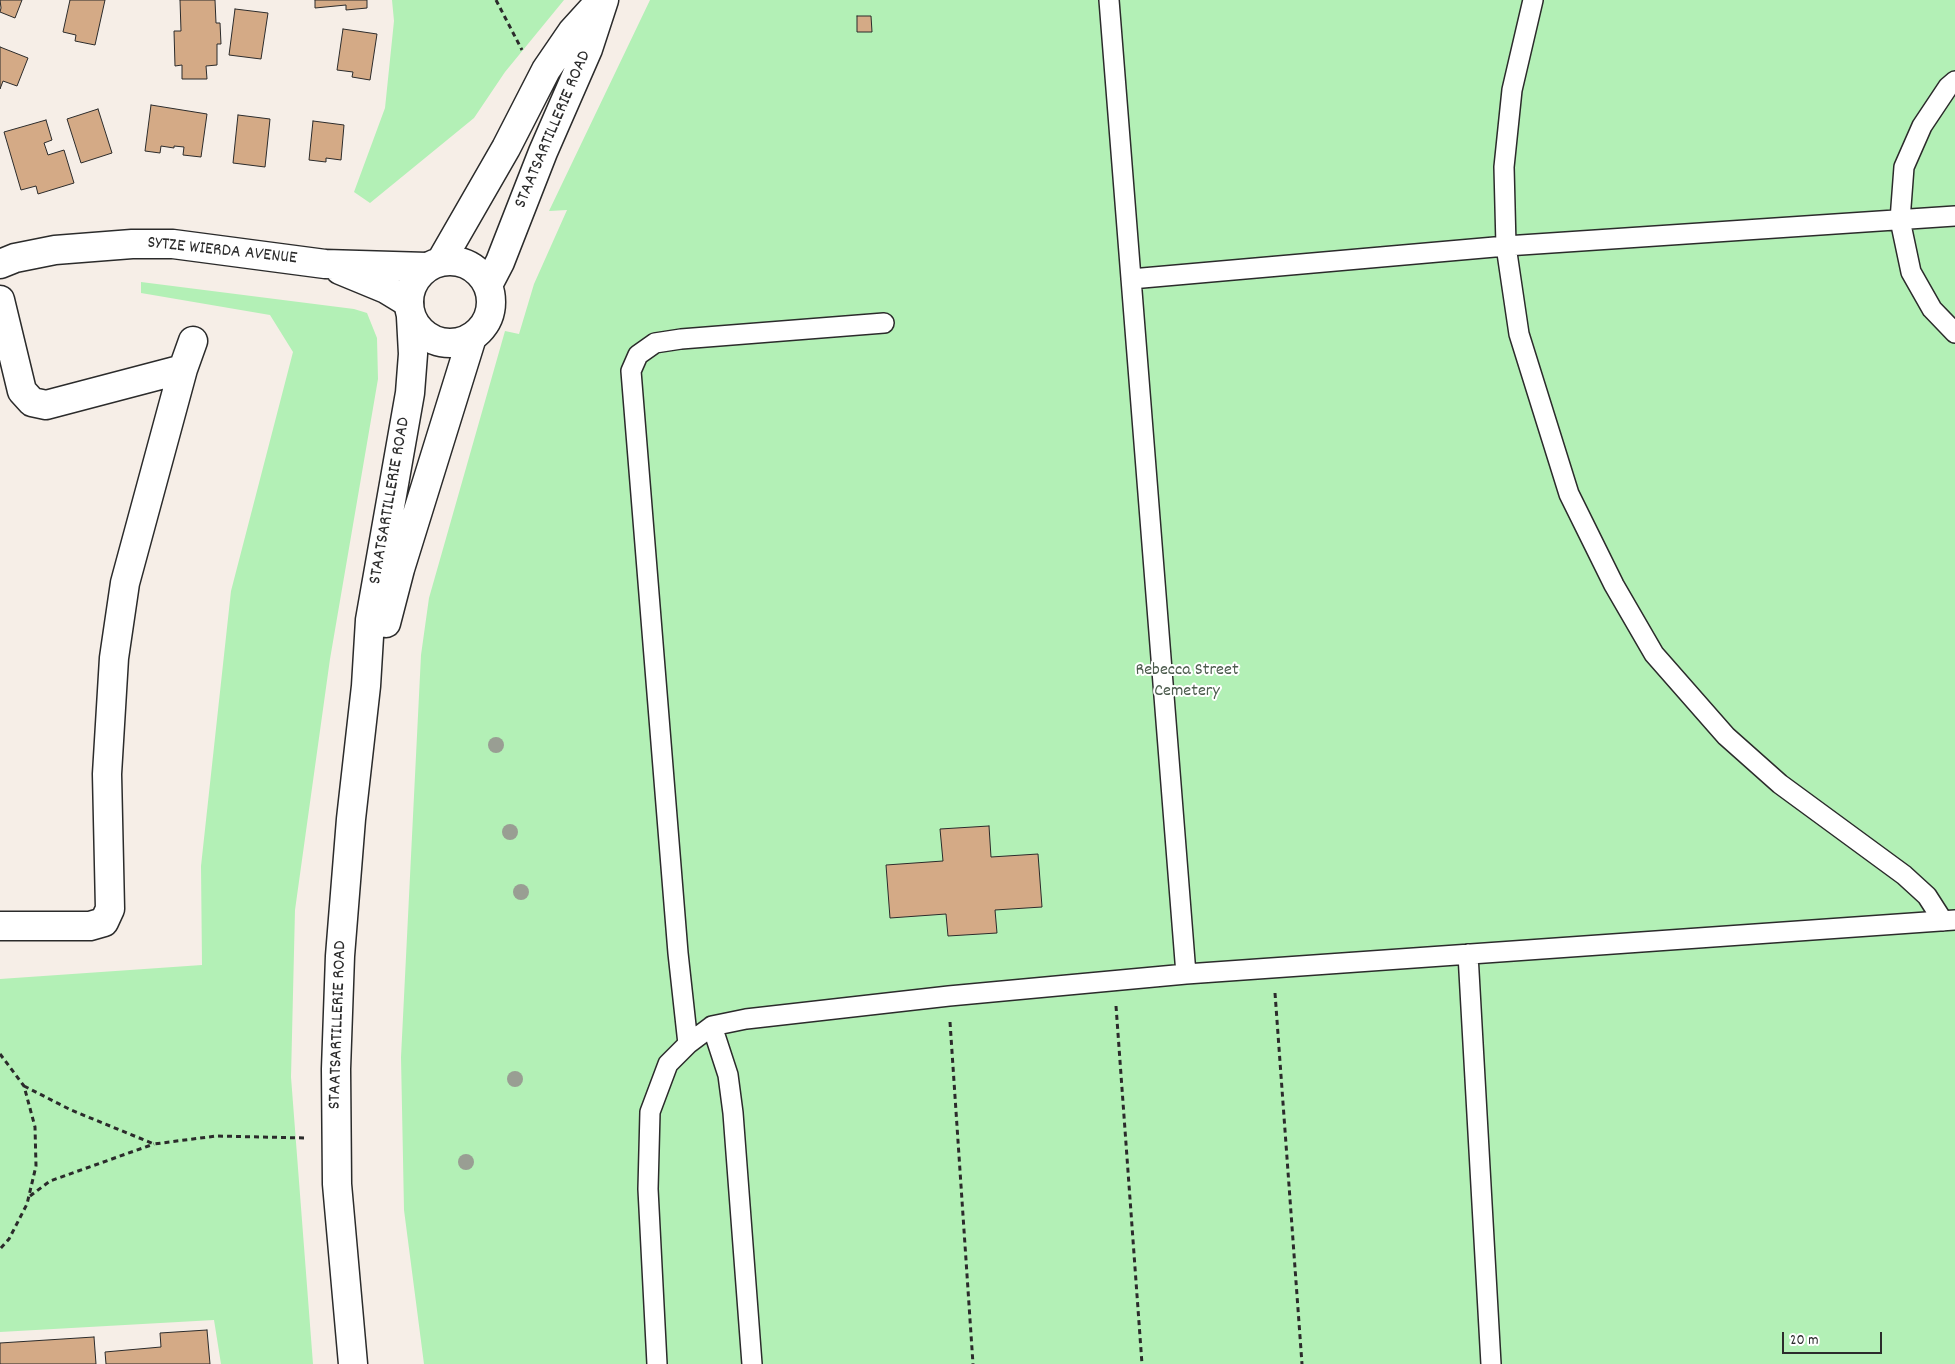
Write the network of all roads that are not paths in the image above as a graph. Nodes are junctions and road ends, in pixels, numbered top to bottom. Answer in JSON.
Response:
{"nodes":[{"id":1,"x":602,"y":0,"type":"edge"},
{"id":2,"x":1109,"y":0,"type":"edge"},
{"id":3,"x":1533,"y":0,"type":"edge"},
{"id":4,"x":1955,"y":81,"type":"edge"},
{"id":5,"x":1955,"y":216,"type":"edge"},
{"id":6,"x":1900,"y":220,"type":"junction"},
{"id":7,"x":1506,"y":246,"type":"junction"},
{"id":8,"x":0,"y":264,"type":"edge"},
{"id":9,"x":325,"y":264,"type":"junction"},
{"id":10,"x":434,"y":264,"type":"junction"},
{"id":11,"x":1131,"y":279,"type":"junction"},
{"id":12,"x":488,"y":285,"type":"junction"},
{"id":13,"x":0,"y":300,"type":"edge"},
{"id":14,"x":410,"y":310,"type":"junction"},
{"id":15,"x":884,"y":323,"type":"dead end"},
{"id":16,"x":1955,"y":333,"type":"edge"},
{"id":17,"x":472,"y":337,"type":"junction"},
{"id":18,"x":193,"y":341,"type":"dead end"},
{"id":19,"x":184,"y":368,"type":"junction"},
{"id":20,"x":366,"y":686,"type":"junction"},
{"id":21,"x":1949,"y":921,"type":"edge"},
{"id":22,"x":0,"y":926,"type":"edge"},
{"id":23,"x":1468,"y":954,"type":"junction"},
{"id":24,"x":1186,"y":974,"type":"junction"},
{"id":25,"x":712,"y":1026,"type":"junction"},
{"id":26,"x":688,"y":1044,"type":"junction"},
{"id":27,"x":353,"y":1364,"type":"edge"},
{"id":28,"x":657,"y":1364,"type":"edge"},
{"id":29,"x":752,"y":1364,"type":"edge"},
{"id":30,"x":1491,"y":1364,"type":"edge"}],
"edges":[{"from":1,"to":10,"type":"street","name":"STAATSARTILLERIE ROAD"},
{"from":1,"to":12,"type":"street","name":"STAATSARTILLERIE ROAD"},
{"from":2,"to":11,"type":"lane"},
{"from":3,"to":7,"type":"lane"},
{"from":4,"to":6,"type":"lane"},
{"from":5,"to":6,"type":"lane"},
{"from":6,"to":7,"type":"lane"},
{"from":6,"to":16,"type":"lane"},
{"from":7,"to":11,"type":"lane"},
{"from":7,"to":21,"type":"lane"},
{"from":8,"to":9,"type":"street","name":"SYTZE WIERDA AVENUE"},
{"from":9,"to":10,"type":"street","name":"SYTZE WIERDA AVENUE"},
{"from":9,"to":14,"type":"street","name":"SYTZE WIERDA AVENUE"},
{"from":10,"to":12,"type":"street"},
{"from":10,"to":14,"type":"street"},
{"from":11,"to":24,"type":"lane"},
{"from":12,"to":17,"type":"street"},
{"from":13,"to":19,"type":"street"},
{"from":14,"to":17,"type":"street"},
{"from":14,"to":20,"type":"street","name":"STAATSARTILLERIE ROAD"},
{"from":15,"to":26,"type":"lane"},
{"from":17,"to":20,"type":"street","name":"STAATSARTILLERIE ROAD"},
{"from":18,"to":19,"type":"street"},
{"from":19,"to":22,"type":"street"},
{"from":20,"to":27,"type":"street","name":"STAATSARTILLERIE ROAD"},
{"from":21,"to":23,"type":"lane"},
{"from":23,"to":24,"type":"lane"},
{"from":23,"to":30,"type":"lane"},
{"from":24,"to":25,"type":"lane"},
{"from":25,"to":26,"type":"lane"},
{"from":25,"to":29,"type":"lane"},
{"from":26,"to":28,"type":"lane"}]}
